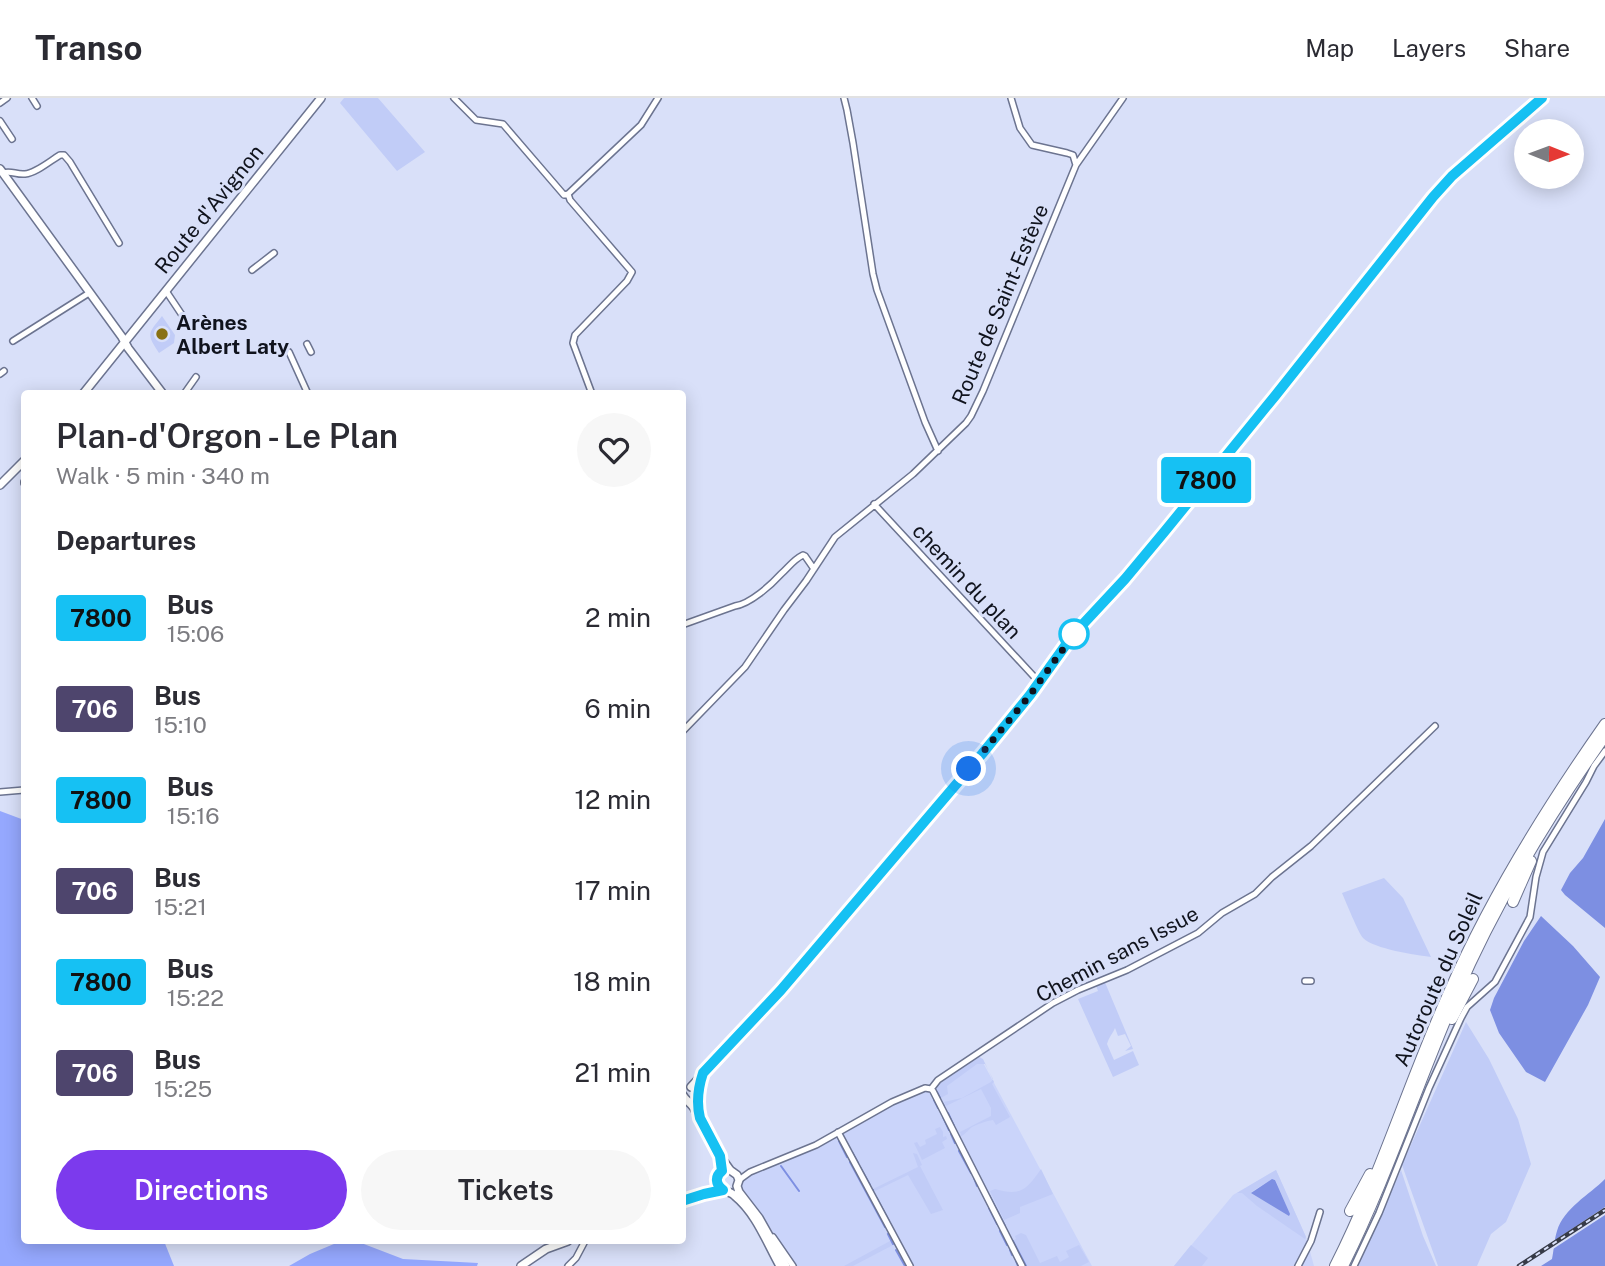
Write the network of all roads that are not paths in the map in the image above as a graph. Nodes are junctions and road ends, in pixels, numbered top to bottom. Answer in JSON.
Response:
{"nodes":[{"id":1,"x":7,"y":98,"type":"edge"},
{"id":2,"x":32,"y":98,"type":"edge"},
{"id":3,"x":321,"y":98,"type":"edge"},
{"id":4,"x":454,"y":98,"type":"edge"},
{"id":5,"x":658,"y":98,"type":"edge"},
{"id":6,"x":844,"y":98,"type":"edge"},
{"id":7,"x":1011,"y":98,"type":"edge"},
{"id":8,"x":1123,"y":98,"type":"edge"},
{"id":9,"x":1542,"y":98,"type":"edge"},
{"id":10,"x":0,"y":103,"type":"edge"},
{"id":11,"x":37,"y":106,"type":"dead end"},
{"id":12,"x":0,"y":121,"type":"edge"},
{"id":13,"x":12,"y":139,"type":"dead end"},
{"id":14,"x":1076,"y":164,"type":"junction"},
{"id":15,"x":6,"y":173,"type":"edge"},
{"id":16,"x":568,"y":194,"type":"junction"},
{"id":17,"x":119,"y":243,"type":"dead end"},
{"id":18,"x":274,"y":253,"type":"dead end"},
{"id":19,"x":252,"y":270,"type":"dead end"},
{"id":20,"x":166,"y":291,"type":"junction"},
{"id":21,"x":89,"y":293,"type":"junction"},
{"id":22,"x":186,"y":321,"type":"dead end"},
{"id":23,"x":13,"y":341,"type":"dead end"},
{"id":24,"x":124,"y":341,"type":"junction"},
{"id":25,"x":307,"y":344,"type":"dead end"},
{"id":26,"x":311,"y":352,"type":"dead end"},
{"id":27,"x":196,"y":377,"type":"dead end"},
{"id":28,"x":305,"y":381,"type":"dead end"},
{"id":29,"x":86,"y":390,"type":"edge"},
{"id":30,"x":158,"y":390,"type":"edge"},
{"id":31,"x":187,"y":390,"type":"edge"},
{"id":32,"x":306,"y":390,"type":"edge"},
{"id":33,"x":591,"y":390,"type":"edge"},
{"id":34,"x":938,"y":451,"type":"junction"},
{"id":35,"x":21,"y":464,"type":"edge"},
{"id":36,"x":0,"y":485,"type":"edge"},
{"id":37,"x":874,"y":504,"type":"junction"},
{"id":38,"x":814,"y":569,"type":"junction"},
{"id":39,"x":686,"y":624,"type":"edge"},
{"id":40,"x":1037,"y":680,"type":"junction"},
{"id":41,"x":1605,"y":724,"type":"edge"},
{"id":42,"x":1436,"y":726,"type":"dead end"},
{"id":43,"x":686,"y":728,"type":"edge"},
{"id":44,"x":1605,"y":736,"type":"edge"},
{"id":45,"x":1605,"y":751,"type":"edge"},
{"id":46,"x":21,"y":790,"type":"edge"},
{"id":47,"x":0,"y":792,"type":"edge"},
{"id":48,"x":1554,"y":813,"type":"junction"},
{"id":49,"x":1513,"y":902,"type":"dead end"},
{"id":50,"x":1473,"y":979,"type":"dead end"},
{"id":51,"x":1435,"y":1046,"type":"junction"},
{"id":52,"x":930,"y":1089,"type":"junction"},
{"id":53,"x":688,"y":1090,"type":"edge"},
{"id":54,"x":694,"y":1102,"type":"junction"},
{"id":55,"x":1400,"y":1114,"type":"junction"},
{"id":56,"x":838,"y":1132,"type":"junction"},
{"id":57,"x":733,"y":1176,"type":"junction"},
{"id":58,"x":717,"y":1180,"type":"junction"},
{"id":59,"x":725,"y":1191,"type":"junction"},
{"id":60,"x":704,"y":1194,"type":"junction"},
{"id":61,"x":686,"y":1201,"type":"edge"},
{"id":62,"x":1350,"y":1211,"type":"dead end"},
{"id":63,"x":1320,"y":1212,"type":"dead end"},
{"id":64,"x":759,"y":1218,"type":"junction"},
{"id":65,"x":560,"y":1244,"type":"edge"},
{"id":66,"x":583,"y":1244,"type":"edge"},
{"id":67,"x":520,"y":1266,"type":"edge"},
{"id":68,"x":568,"y":1266,"type":"edge"},
{"id":69,"x":780,"y":1266,"type":"edge"},
{"id":70,"x":786,"y":1266,"type":"edge"},
{"id":71,"x":793,"y":1266,"type":"edge"},
{"id":72,"x":910,"y":1266,"type":"edge"},
{"id":73,"x":1022,"y":1266,"type":"edge"},
{"id":74,"x":1298,"y":1266,"type":"edge"},
{"id":75,"x":1335,"y":1266,"type":"edge"},
{"id":76,"x":1343,"y":1266,"type":"edge"},
{"id":77,"x":1354,"y":1266,"type":"edge"}],
"edges":[{"from":1,"to":10,"type":"street"},
{"from":2,"to":11,"type":"street"},
{"from":3,"to":20,"type":"main road","name":"Route d'Avignon"},
{"from":4,"to":16,"type":"street"},
{"from":5,"to":16,"type":"street"},
{"from":6,"to":34,"type":"street"},
{"from":7,"to":14,"type":"street"},
{"from":8,"to":14,"type":"street","name":"Route de Saint-Estève"},
{"from":9,"to":40,"type":"main road"},
{"from":12,"to":13,"type":"street"},
{"from":14,"to":34,"type":"street","name":"Route de Saint-Estève"},
{"from":15,"to":17,"type":"street"},
{"from":15,"to":21,"type":"main road"},
{"from":16,"to":33,"type":"street"},
{"from":18,"to":19,"type":"street"},
{"from":20,"to":22,"type":"street"},
{"from":20,"to":24,"type":"main road","name":"Route d'Avignon"},
{"from":21,"to":23,"type":"street"},
{"from":21,"to":24,"type":"main road"},
{"from":24,"to":29,"type":"main road","name":"Route d'Avignon"},
{"from":24,"to":30,"type":"main road"},
{"from":25,"to":26,"type":"street"},
{"from":27,"to":31,"type":"street"},
{"from":28,"to":32,"type":"street"},
{"from":34,"to":37,"type":"street","name":"Route de Saint-Estève"},
{"from":35,"to":36,"type":"main road"},
{"from":37,"to":38,"type":"street","name":"Route de Saint-Estève"},
{"from":37,"to":40,"type":"street","name":"chemin du plan"},
{"from":38,"to":39,"type":"street"},
{"from":38,"to":43,"type":"street","name":"Route de Saint-Estève"},
{"from":40,"to":53,"type":"main road"},
{"from":41,"to":55,"type":"highway","name":"Autoroute du Soleil"},
{"from":42,"to":52,"type":"street","name":"Chemin sans Issue"},
{"from":44,"to":48,"type":"highway","name":"Autoroute du Soleil"},
{"from":45,"to":77,"type":"street"},
{"from":46,"to":47,"type":"street"},
{"from":48,"to":49,"type":"highway"},
{"from":48,"to":51,"type":"highway","name":"Autoroute du Soleil"},
{"from":50,"to":51,"type":"highway"},
{"from":51,"to":76,"type":"highway","name":"Autoroute du Soleil"},
{"from":52,"to":56,"type":"street"},
{"from":52,"to":73,"type":"street"},
{"from":53,"to":54,"type":"main road"},
{"from":53,"to":54,"type":"main road"},
{"from":54,"to":57,"type":"main road"},
{"from":55,"to":62,"type":"highway"},
{"from":55,"to":75,"type":"highway","name":"Autoroute du Soleil"},
{"from":56,"to":57,"type":"street"},
{"from":56,"to":72,"type":"street"},
{"from":57,"to":58,"type":"main road"},
{"from":57,"to":59,"type":"main road"},
{"from":57,"to":64,"type":"main road"},
{"from":58,"to":59,"type":"main road"},
{"from":58,"to":60,"type":"main road"},
{"from":59,"to":60,"type":"main road"},
{"from":59,"to":69,"type":"main road"},
{"from":60,"to":61,"type":"main road"},
{"from":63,"to":74,"type":"street"},
{"from":64,"to":70,"type":"main road"},
{"from":64,"to":71,"type":"street"},
{"from":65,"to":67,"type":"main road"},
{"from":66,"to":68,"type":"street"}]}
